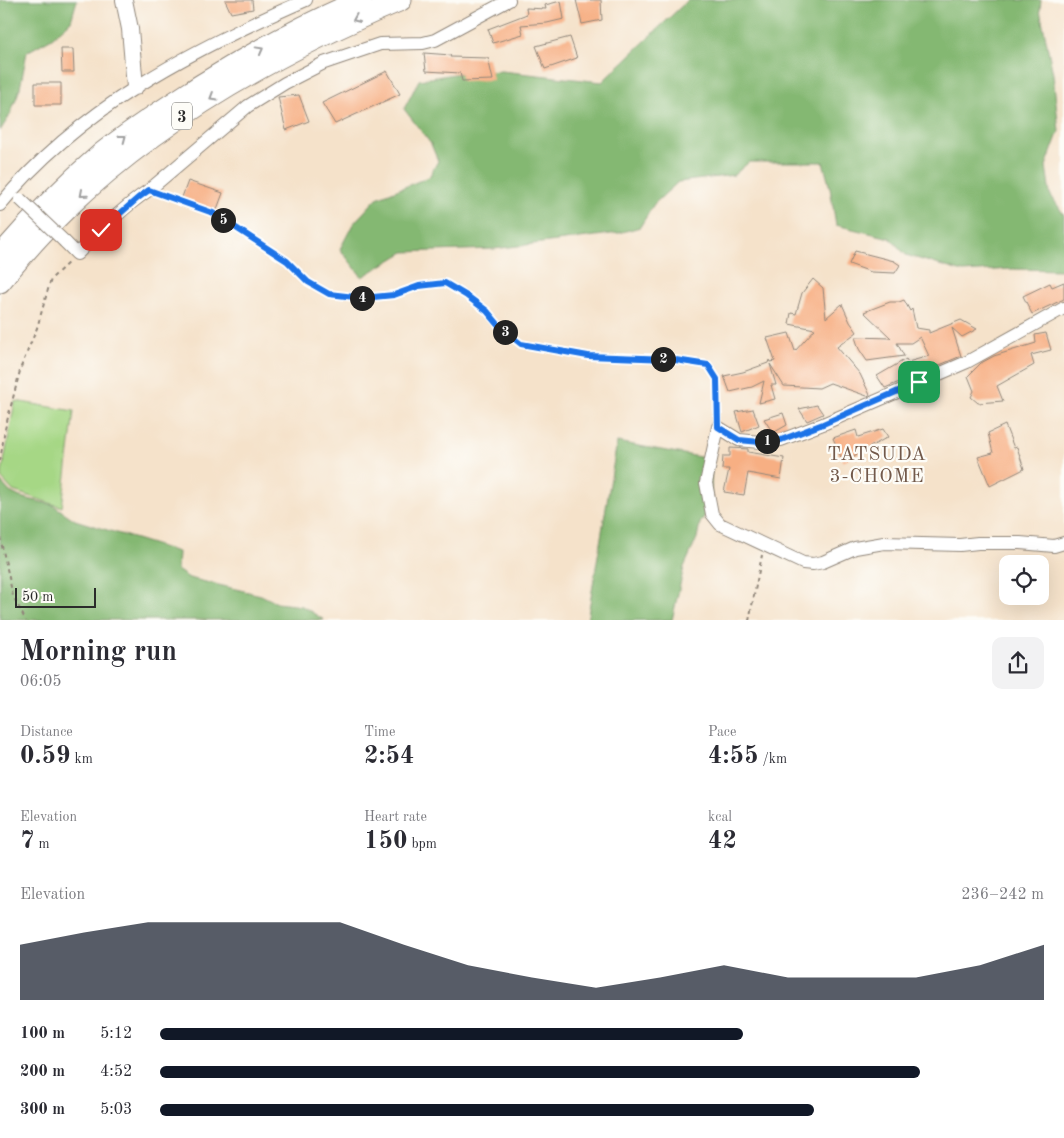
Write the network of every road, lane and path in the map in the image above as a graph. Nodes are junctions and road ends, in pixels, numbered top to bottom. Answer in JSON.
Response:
{"nodes":[{"id":1,"x":124,"y":0,"type":"edge"},
{"id":2,"x":306,"y":0,"type":"edge"},
{"id":3,"x":361,"y":0,"type":"edge"},
{"id":4,"x":401,"y":0,"type":"edge"},
{"id":5,"x":509,"y":0,"type":"edge"},
{"id":6,"x":302,"y":46,"type":"junction"},
{"id":7,"x":313,"y":68,"type":"junction"},
{"id":8,"x":135,"y":87,"type":"junction"},
{"id":9,"x":0,"y":184,"type":"edge"},
{"id":10,"x":149,"y":190,"type":"junction"},
{"id":11,"x":16,"y":195,"type":"junction"},
{"id":12,"x":0,"y":205,"type":"edge"},
{"id":13,"x":77,"y":254,"type":"junction"},
{"id":14,"x":0,"y":256,"type":"edge"},
{"id":15,"x":0,"y":282,"type":"edge"},
{"id":16,"x":1064,"y":308,"type":"edge"},
{"id":17,"x":718,"y":427,"type":"junction"},
{"id":18,"x":0,"y":461,"type":"edge"},
{"id":19,"x":0,"y":537,"type":"edge"},
{"id":20,"x":1064,"y":543,"type":"edge"},
{"id":21,"x":764,"y":545,"type":"junction"},
{"id":22,"x":26,"y":620,"type":"edge"},
{"id":23,"x":748,"y":620,"type":"edge"}],
"edges":[{"from":1,"to":8,"type":"street"},
{"from":2,"to":8,"type":"street"},
{"from":14,"to":3,"type":"highway","number":"3","one_way":true},
{"from":4,"to":6,"type":"highway","number":"3","one_way":true},
{"from":5,"to":7,"type":"street"},
{"from":6,"to":7,"type":"street"},
{"from":6,"to":15,"type":"highway","number":"3","one_way":true},
{"from":7,"to":10,"type":"street"},
{"from":8,"to":11,"type":"street"},
{"from":9,"to":11,"type":"street"},
{"from":10,"to":13,"type":"street"},
{"from":10,"to":17,"type":"path"},
{"from":11,"to":12,"type":"street"},
{"from":11,"to":13,"type":"street","bridge":true},
{"from":13,"to":18,"type":"path"},
{"from":16,"to":17,"type":"street"},
{"from":17,"to":21,"type":"street"},
{"from":19,"to":22,"type":"path"},
{"from":20,"to":21,"type":"street"},
{"from":21,"to":23,"type":"path"}]}
